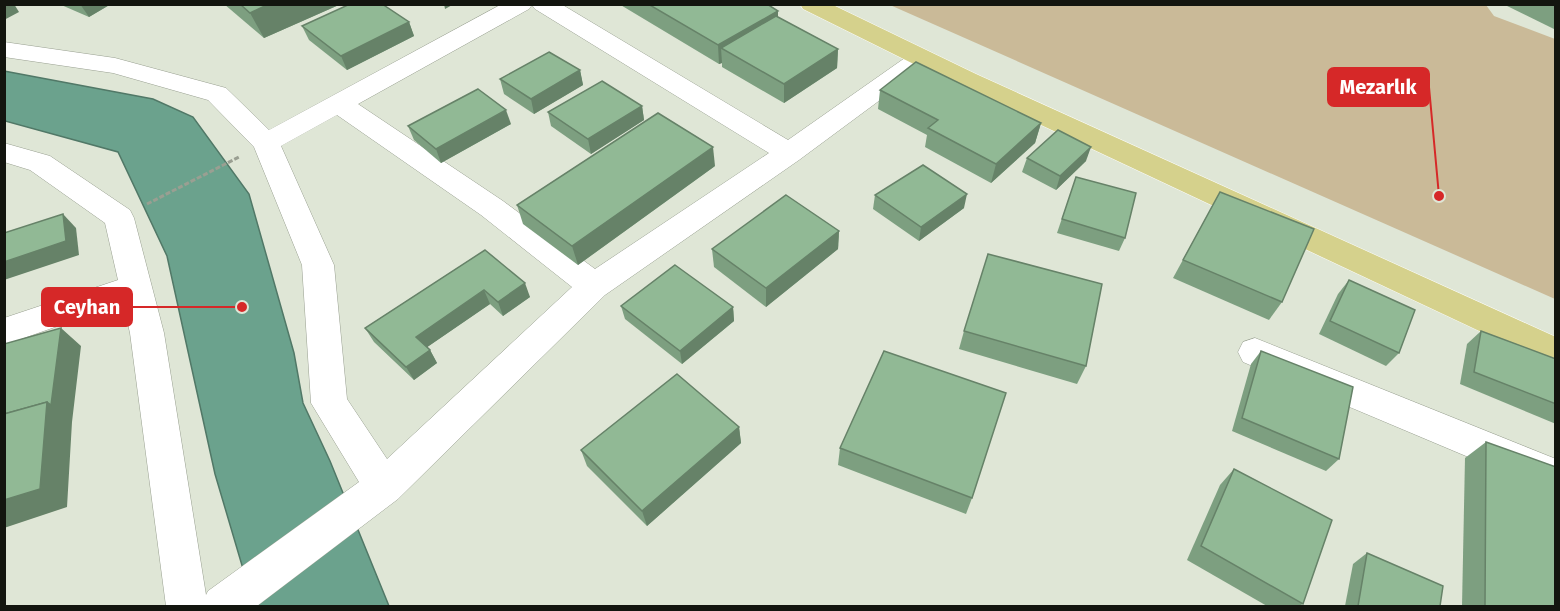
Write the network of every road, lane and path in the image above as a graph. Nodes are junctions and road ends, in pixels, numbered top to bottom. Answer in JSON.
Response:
{"nodes":[{"id":1,"x":521,"y":4,"type":"edge"},
{"id":2,"x":543,"y":4,"type":"edge"},
{"id":3,"x":811,"y":4,"type":"edge"},
{"id":4,"x":4,"y":50,"type":"edge"},
{"id":5,"x":921,"y":58,"type":"junction"},
{"id":6,"x":339,"y":104,"type":"junction"},
{"id":7,"x":266,"y":143,"type":"junction"},
{"id":8,"x":4,"y":152,"type":"edge"},
{"id":9,"x":789,"y":153,"type":"junction"},
{"id":10,"x":119,"y":218,"type":"junction"},
{"id":11,"x":136,"y":286,"type":"junction"},
{"id":12,"x":594,"y":286,"type":"junction"},
{"id":13,"x":4,"y":332,"type":"edge"},
{"id":14,"x":1256,"y":352,"type":"dead end"},
{"id":15,"x":1556,"y":353,"type":"edge"},
{"id":16,"x":1556,"y":477,"type":"edge"},
{"id":17,"x":384,"y":487,"type":"junction"},
{"id":18,"x":229,"y":602,"type":"edge"},
{"id":19,"x":187,"y":606,"type":"edge"}],
"edges":[{"from":1,"to":6,"type":"street"},
{"from":2,"to":9,"type":"street"},
{"from":3,"to":5,"type":"main road"},
{"from":4,"to":7,"type":"street"},
{"from":5,"to":9,"type":"street"},
{"from":5,"to":15,"type":"main road"},
{"from":6,"to":7,"type":"street"},
{"from":6,"to":12,"type":"street"},
{"from":7,"to":10,"type":"path"},
{"from":7,"to":17,"type":"street"},
{"from":8,"to":10,"type":"street"},
{"from":9,"to":12,"type":"street"},
{"from":10,"to":11,"type":"street"},
{"from":11,"to":13,"type":"street"},
{"from":11,"to":19,"type":"street"},
{"from":12,"to":17,"type":"street"},
{"from":14,"to":16,"type":"street"},
{"from":17,"to":18,"type":"street"}]}
